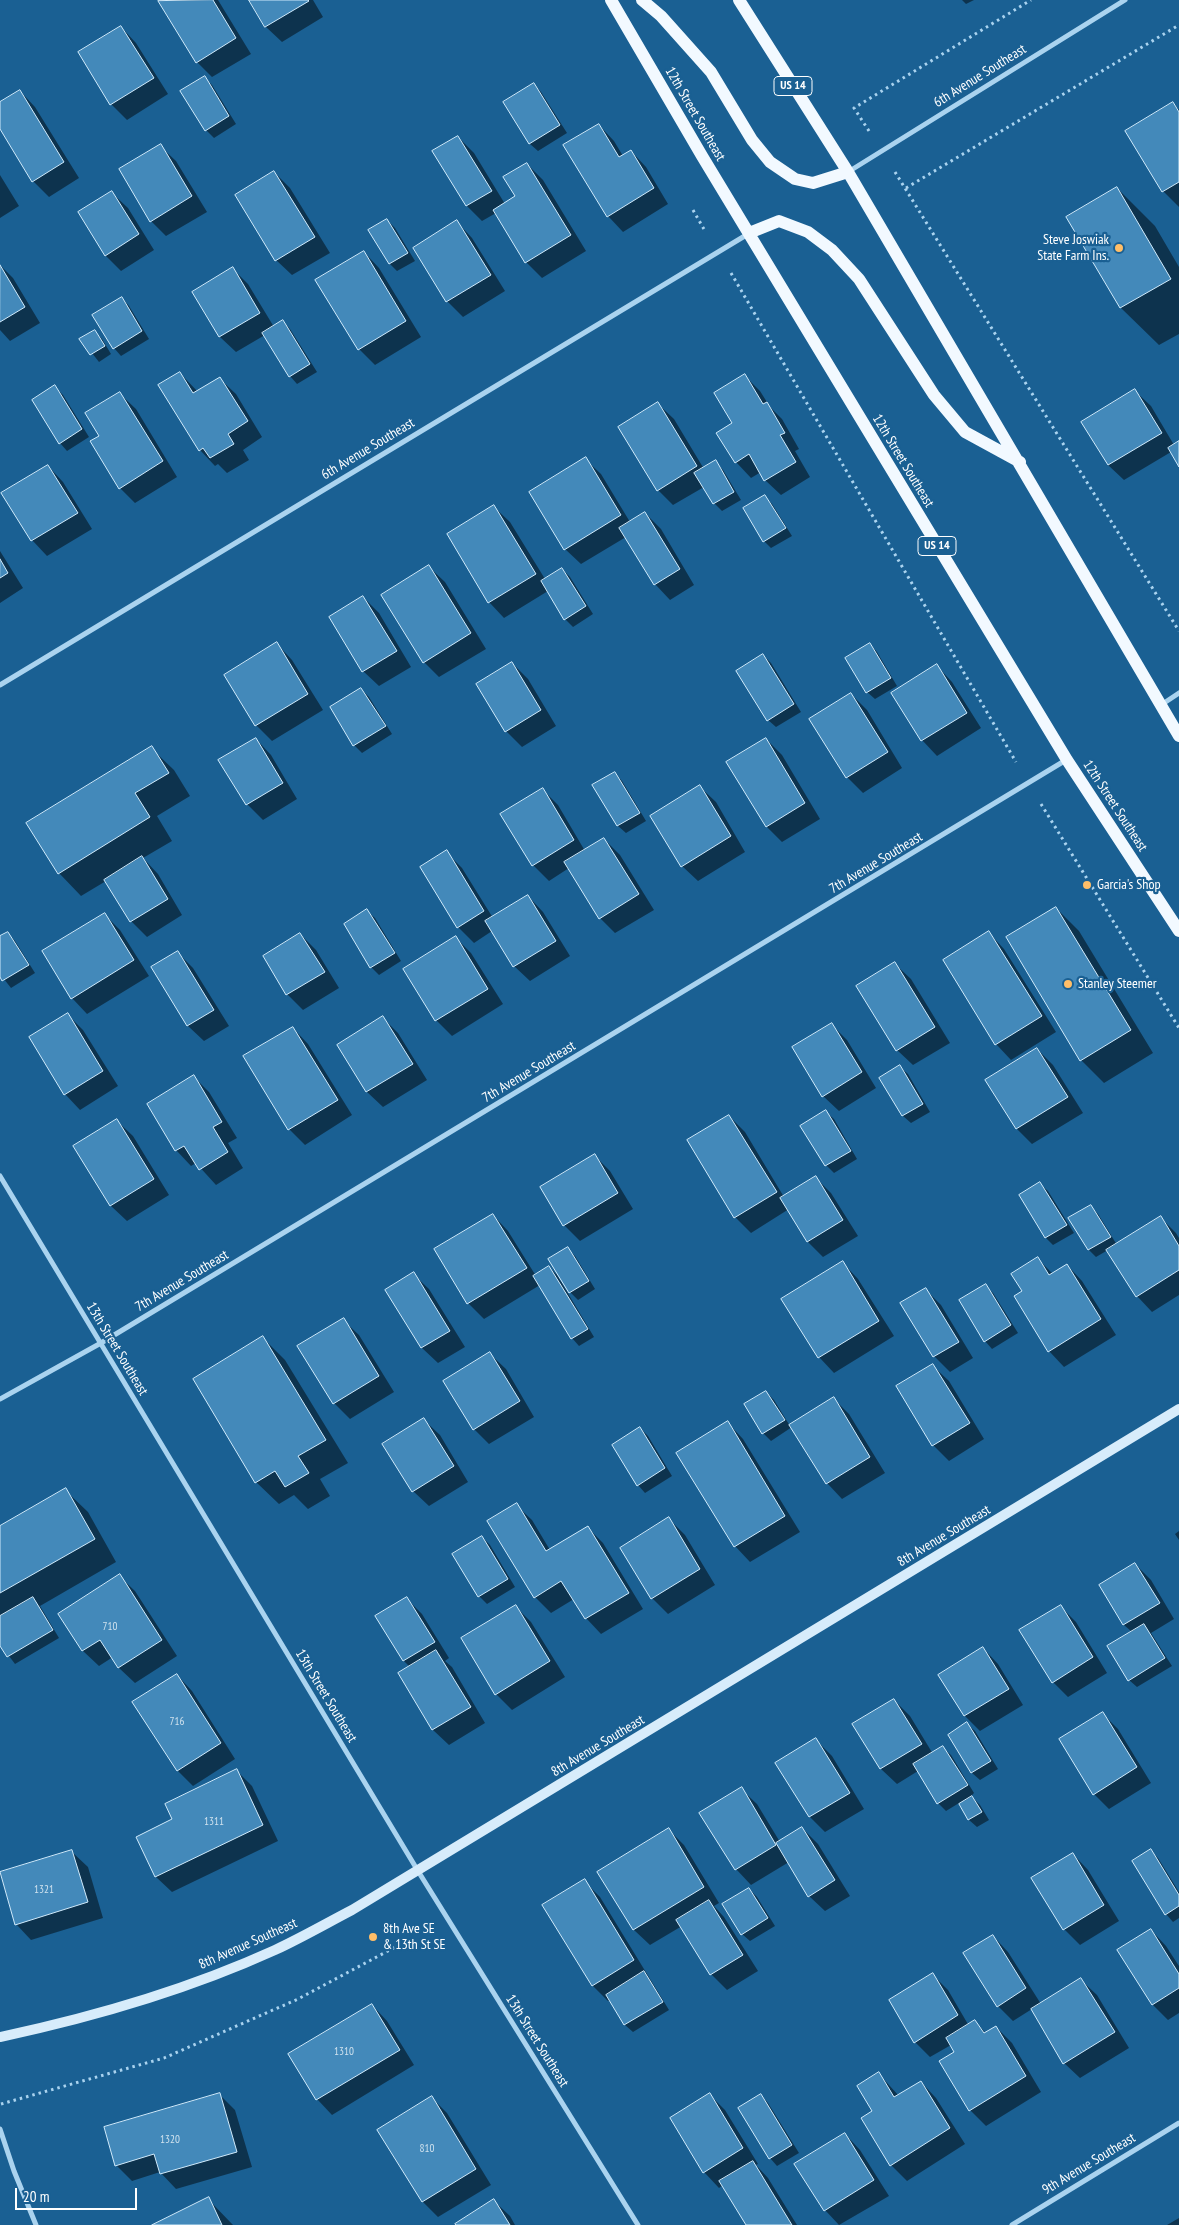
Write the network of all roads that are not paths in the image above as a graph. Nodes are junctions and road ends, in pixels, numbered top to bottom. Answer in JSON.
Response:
{"nodes":[{"id":1,"x":611,"y":0,"type":"edge"},
{"id":2,"x":642,"y":0,"type":"edge"},
{"id":3,"x":739,"y":0,"type":"edge"},
{"id":4,"x":1125,"y":0,"type":"edge"},
{"id":5,"x":848,"y":172,"type":"junction"},
{"id":6,"x":749,"y":233,"type":"junction"},
{"id":7,"x":1020,"y":462,"type":"junction"},
{"id":8,"x":0,"y":685,"type":"edge"},
{"id":9,"x":1179,"y":693,"type":"edge"},
{"id":10,"x":1160,"y":704,"type":"junction"},
{"id":11,"x":1179,"y":736,"type":"edge"},
{"id":12,"x":1066,"y":760,"type":"junction"},
{"id":13,"x":1179,"y":932,"type":"edge"},
{"id":14,"x":0,"y":1176,"type":"edge"},
{"id":15,"x":100,"y":1342,"type":"junction"},
{"id":16,"x":0,"y":1399,"type":"edge"},
{"id":17,"x":1179,"y":1409,"type":"edge"},
{"id":18,"x":418,"y":1871,"type":"junction"},
{"id":19,"x":0,"y":2037,"type":"edge"},
{"id":20,"x":1179,"y":2123,"type":"edge"},
{"id":21,"x":0,"y":2129,"type":"edge"},
{"id":22,"x":36,"y":2225,"type":"edge"},
{"id":23,"x":638,"y":2225,"type":"edge"},
{"id":24,"x":1012,"y":2225,"type":"edge"}],
"edges":[{"from":1,"to":6,"type":"main road","name":"12th Street Southeast","number":"US 14"},
{"from":2,"to":5,"type":"main road"},
{"from":3,"to":5,"type":"main road","number":"US 14"},
{"from":4,"to":5,"type":"street","name":"6th Avenue Southeast"},
{"from":5,"to":7,"type":"main road","number":"US 14"},
{"from":6,"to":7,"type":"main road"},
{"from":6,"to":8,"type":"street","name":"6th Avenue Southeast"},
{"from":6,"to":12,"type":"main road","name":"12th Street Southeast","number":"US 14"},
{"from":7,"to":10,"type":"main road","number":"US 14"},
{"from":9,"to":10,"type":"street"},
{"from":10,"to":11,"type":"main road","number":"US 14"},
{"from":12,"to":13,"type":"main road","name":"12th Street Southeast","number":"US 14"},
{"from":12,"to":15,"type":"street","name":"7th Avenue Southeast"},
{"from":14,"to":15,"type":"street","name":"13th Street Southeast"},
{"from":15,"to":16,"type":"street","name":"7th Avenue Southeast"},
{"from":15,"to":18,"type":"street","name":"13th Street Southeast"},
{"from":17,"to":18,"type":"street","name":"8th Avenue Southeast"},
{"from":18,"to":19,"type":"street","name":"8th Avenue Southeast"},
{"from":18,"to":23,"type":"street","name":"13th Street Southeast"},
{"from":20,"to":24,"type":"street","name":"9th Avenue Southeast"},
{"from":21,"to":22,"type":"street"}]}
